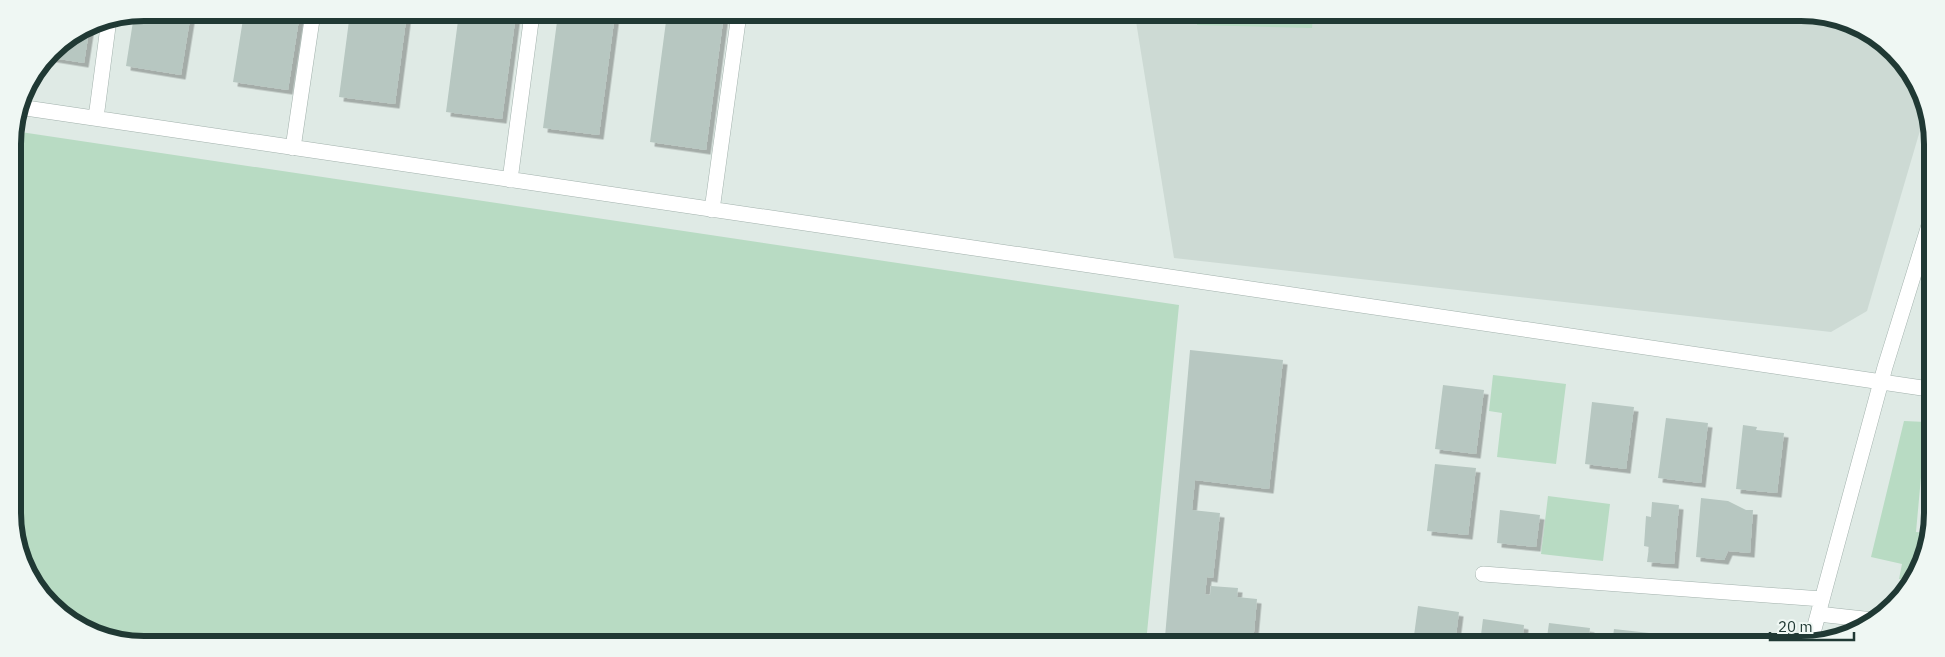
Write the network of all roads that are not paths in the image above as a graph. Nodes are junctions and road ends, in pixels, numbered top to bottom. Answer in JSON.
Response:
{"nodes":[{"id":1,"x":312,"y":22,"type":"edge"},
{"id":2,"x":531,"y":22,"type":"edge"},
{"id":3,"x":738,"y":22,"type":"edge"},
{"id":4,"x":108,"y":27,"type":"edge"},
{"id":5,"x":27,"y":108,"type":"edge"},
{"id":6,"x":96,"y":118,"type":"junction"},
{"id":7,"x":293,"y":148,"type":"junction"},
{"id":8,"x":510,"y":180,"type":"junction"},
{"id":9,"x":712,"y":210,"type":"junction"},
{"id":10,"x":1924,"y":241,"type":"edge"},
{"id":11,"x":1880,"y":383,"type":"junction"},
{"id":12,"x":1924,"y":387,"type":"edge"},
{"id":13,"x":1483,"y":574,"type":"dead end"},
{"id":14,"x":1822,"y":598,"type":"junction"},
{"id":15,"x":1818,"y":614,"type":"junction"},
{"id":16,"x":1862,"y":619,"type":"edge"},
{"id":17,"x":1813,"y":635,"type":"edge"}],
"edges":[{"from":1,"to":7,"type":"street"},
{"from":2,"to":8,"type":"street"},
{"from":3,"to":9,"type":"street"},
{"from":4,"to":6,"type":"street"},
{"from":5,"to":6,"type":"street"},
{"from":6,"to":7,"type":"street"},
{"from":7,"to":8,"type":"street"},
{"from":8,"to":9,"type":"street"},
{"from":9,"to":11,"type":"street"},
{"from":10,"to":11,"type":"street"},
{"from":11,"to":12,"type":"street"},
{"from":11,"to":14,"type":"street"},
{"from":13,"to":14,"type":"street"},
{"from":14,"to":15,"type":"street"},
{"from":15,"to":16,"type":"street"},
{"from":15,"to":17,"type":"street"}]}
